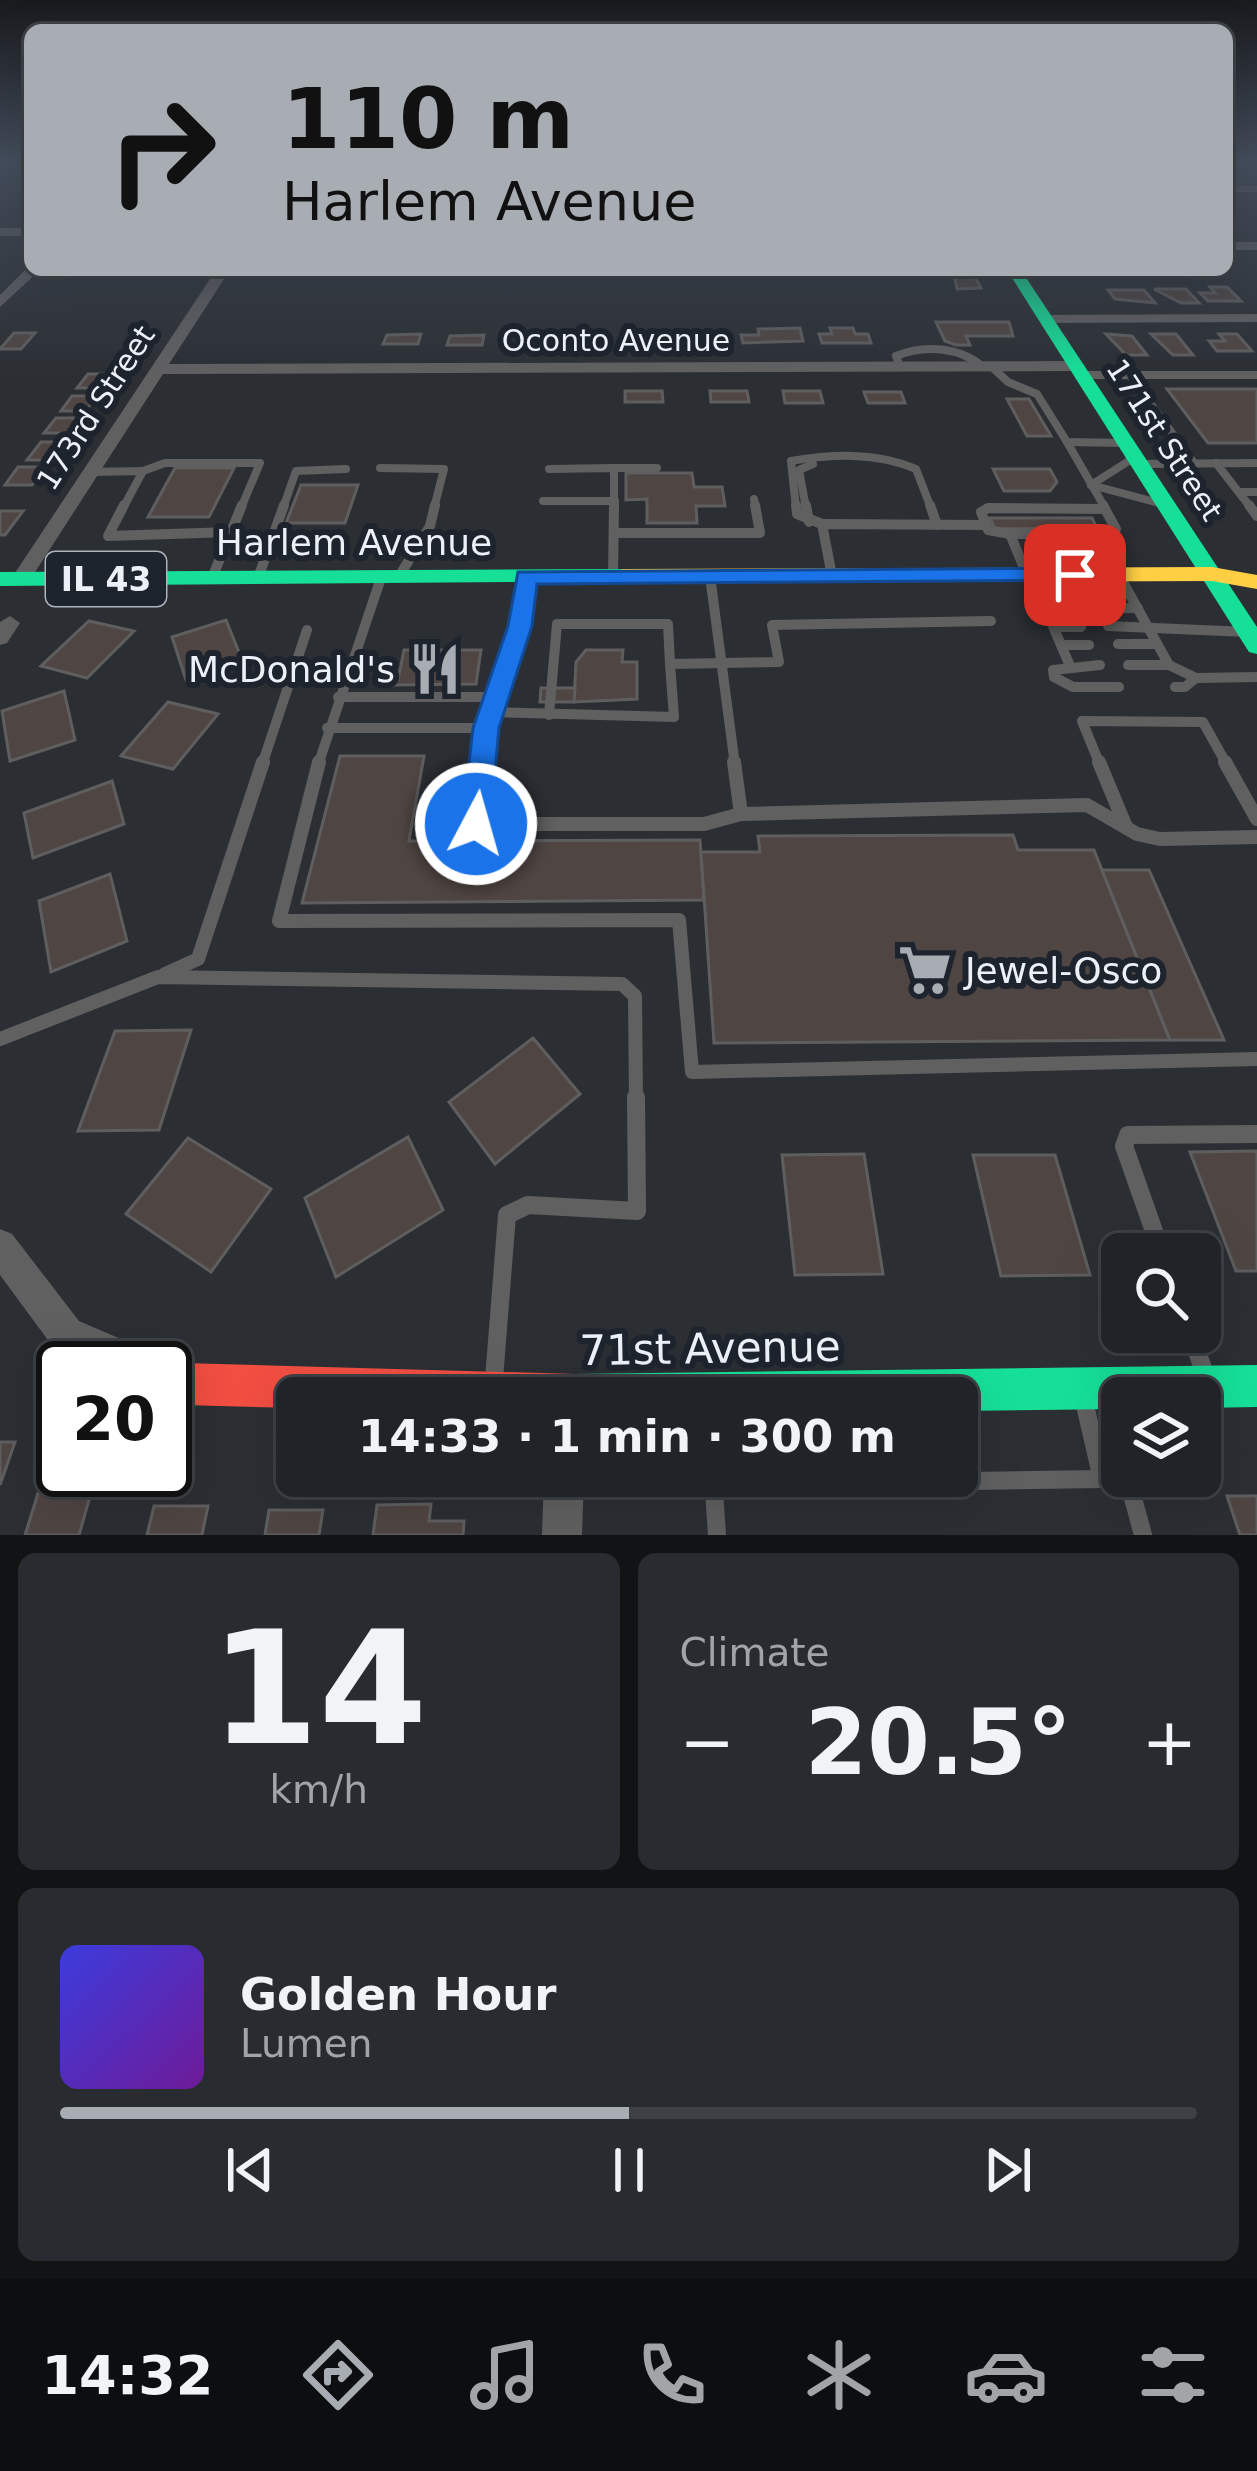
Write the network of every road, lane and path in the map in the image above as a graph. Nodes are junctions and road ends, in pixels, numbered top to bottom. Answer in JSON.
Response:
{"nodes":[{"id":1,"x":27,"y":276,"type":"edge"},
{"id":2,"x":219,"y":276,"type":"edge"},
{"id":3,"x":1018,"y":276,"type":"edge"},
{"id":4,"x":0,"y":303,"type":"edge"},
{"id":5,"x":1257,"y":318,"type":"edge"},
{"id":6,"x":1046,"y":319,"type":"junction"},
{"id":7,"x":987,"y":367,"type":"junction"},
{"id":8,"x":1021,"y":367,"type":"junction"},
{"id":9,"x":156,"y":369,"type":"junction"},
{"id":10,"x":1080,"y":371,"type":"junction"},
{"id":11,"x":1257,"y":375,"type":"edge"},
{"id":12,"x":1130,"y":376,"type":"junction"},
{"id":13,"x":1008,"y":382,"type":"junction"},
{"id":14,"x":1067,"y":442,"type":"junction"},
{"id":15,"x":1134,"y":454,"type":"junction"},
{"id":16,"x":1193,"y":463,"type":"junction"},
{"id":17,"x":1216,"y":463,"type":"junction"},
{"id":18,"x":1257,"y":463,"type":"edge"},
{"id":19,"x":380,"y":468,"type":"dead end"},
{"id":20,"x":614,"y":468,"type":"junction"},
{"id":21,"x":656,"y":468,"type":"dead end"},
{"id":22,"x":346,"y":469,"type":"dead end"},
{"id":23,"x":549,"y":469,"type":"dead end"},
{"id":24,"x":143,"y":471,"type":"junction"},
{"id":25,"x":90,"y":472,"type":"junction"},
{"id":26,"x":1091,"y":485,"type":"junction"},
{"id":27,"x":1239,"y":492,"type":"junction"},
{"id":28,"x":1257,"y":492,"type":"edge"},
{"id":29,"x":754,"y":500,"type":"dead end"},
{"id":30,"x":543,"y":501,"type":"dead end"},
{"id":31,"x":615,"y":501,"type":"junction"},
{"id":32,"x":1167,"y":506,"type":"junction"},
{"id":33,"x":1105,"y":508,"type":"junction"},
{"id":34,"x":1257,"y":516,"type":"edge"},
{"id":35,"x":1033,"y":521,"type":"junction"},
{"id":36,"x":1056,"y":522,"type":"junction"},
{"id":37,"x":1076,"y":522,"type":"junction"},
{"id":38,"x":822,"y":524,"type":"junction"},
{"id":39,"x":937,"y":524,"type":"junction"},
{"id":40,"x":1012,"y":524,"type":"junction"},
{"id":41,"x":986,"y":525,"type":"junction"},
{"id":42,"x":231,"y":532,"type":"junction"},
{"id":43,"x":616,"y":533,"type":"junction"},
{"id":44,"x":1257,"y":565,"type":"edge"},
{"id":45,"x":1119,"y":574,"type":"junction"},
{"id":46,"x":1212,"y":574,"type":"junction"},
{"id":47,"x":1029,"y":575,"type":"junction"},
{"id":48,"x":710,"y":576,"type":"junction"},
{"id":49,"x":832,"y":576,"type":"junction"},
{"id":50,"x":526,"y":577,"type":"junction"},
{"id":51,"x":613,"y":577,"type":"junction"},
{"id":52,"x":212,"y":578,"type":"junction"},
{"id":53,"x":257,"y":578,"type":"junction"},
{"id":54,"x":390,"y":578,"type":"junction"},
{"id":55,"x":10,"y":579,"type":"edge"},
{"id":56,"x":1257,"y":581,"type":"edge"},
{"id":57,"x":1142,"y":616,"type":"junction"},
{"id":58,"x":1050,"y":617,"type":"junction"},
{"id":59,"x":1105,"y":620,"type":"dead end"},
{"id":60,"x":991,"y":621,"type":"dead end"},
{"id":61,"x":1078,"y":621,"type":"dead end"},
{"id":62,"x":308,"y":630,"type":"dead end"},
{"id":63,"x":1252,"y":639,"type":"edge"},
{"id":64,"x":1118,"y":644,"type":"dead end"},
{"id":65,"x":1157,"y":644,"type":"junction"},
{"id":66,"x":1062,"y":645,"type":"junction"},
{"id":67,"x":1090,"y":645,"type":"dead end"},
{"id":68,"x":670,"y":664,"type":"junction"},
{"id":69,"x":722,"y":664,"type":"junction"},
{"id":70,"x":1100,"y":665,"type":"dead end"},
{"id":71,"x":1128,"y":665,"type":"dead end"},
{"id":72,"x":1169,"y":665,"type":"junction"},
{"id":73,"x":1070,"y":666,"type":"junction"},
{"id":74,"x":1257,"y":677,"type":"edge"},
{"id":75,"x":1196,"y":678,"type":"junction"},
{"id":76,"x":1119,"y":687,"type":"dead end"},
{"id":77,"x":1175,"y":687,"type":"dead end"},
{"id":78,"x":338,"y":697,"type":"junction"},
{"id":79,"x":496,"y":697,"type":"junction"},
{"id":80,"x":491,"y":712,"type":"junction"},
{"id":81,"x":549,"y":715,"type":"junction"},
{"id":82,"x":327,"y":728,"type":"junction"},
{"id":83,"x":486,"y":728,"type":"junction"},
{"id":84,"x":741,"y":814,"type":"junction"},
{"id":85,"x":1257,"y":819,"type":"edge"},
{"id":86,"x":1126,"y":827,"type":"junction"},
{"id":87,"x":1257,"y":837,"type":"edge"},
{"id":88,"x":158,"y":976,"type":"junction"},
{"id":89,"x":0,"y":1039,"type":"edge"},
{"id":90,"x":1257,"y":1058,"type":"edge"},
{"id":91,"x":1257,"y":1134,"type":"edge"},
{"id":92,"x":1155,"y":1233,"type":"edge"},
{"id":93,"x":0,"y":1246,"type":"edge"},
{"id":94,"x":82,"y":1341,"type":"edge"},
{"id":95,"x":494,"y":1377,"type":"edge"},
{"id":96,"x":192,"y":1384,"type":"edge"},
{"id":97,"x":1257,"y":1386,"type":"edge"},
{"id":98,"x":276,"y":1387,"type":"edge"},
{"id":99,"x":1221,"y":1387,"type":"edge"},
{"id":100,"x":1081,"y":1389,"type":"junction"},
{"id":101,"x":1101,"y":1389,"type":"edge"},
{"id":102,"x":978,"y":1391,"type":"edge"},
{"id":103,"x":1101,"y":1475,"type":"edge"},
{"id":104,"x":978,"y":1479,"type":"edge"},
{"id":105,"x":1101,"y":1479,"type":"edge"},
{"id":106,"x":563,"y":1497,"type":"edge"},
{"id":107,"x":714,"y":1497,"type":"edge"},
{"id":108,"x":1133,"y":1497,"type":"edge"},
{"id":109,"x":562,"y":1535,"type":"edge"},
{"id":110,"x":717,"y":1535,"type":"edge"},
{"id":111,"x":1143,"y":1535,"type":"edge"}],
"edges":[{"from":1,"to":4,"type":"street"},
{"from":2,"to":9,"type":"street","name":"173rd Street"},
{"from":3,"to":6,"type":"street","name":"171st Street"},
{"from":5,"to":6,"type":"street"},
{"from":6,"to":10,"type":"street","name":"171st Street"},
{"from":7,"to":8,"type":"street","name":"Oconto Avenue"},
{"from":7,"to":9,"type":"street","name":"Oconto Avenue"},
{"from":7,"to":13,"type":"lane"},
{"from":8,"to":10,"type":"street","name":"Oconto Avenue"},
{"from":8,"to":13,"type":"lane"},
{"from":9,"to":25,"type":"street","name":"173rd Street"},
{"from":10,"to":12,"type":"lane"},
{"from":10,"to":15,"type":"street","name":"171st Street"},
{"from":11,"to":12,"type":"lane"},
{"from":12,"to":16,"type":"lane"},
{"from":13,"to":14,"type":"lane"},
{"from":14,"to":15,"type":"lane"},
{"from":14,"to":26,"type":"lane"},
{"from":15,"to":16,"type":"lane"},
{"from":15,"to":26,"type":"lane"},
{"from":15,"to":32,"type":"street","name":"171st Street"},
{"from":16,"to":17,"type":"lane"},
{"from":17,"to":18,"type":"lane"},
{"from":17,"to":27,"type":"lane"},
{"from":19,"to":54,"type":"lane"},
{"from":20,"to":21,"type":"lane"},
{"from":20,"to":23,"type":"lane"},
{"from":20,"to":31,"type":"lane"},
{"from":22,"to":53,"type":"lane"},
{"from":24,"to":25,"type":"lane"},
{"from":24,"to":42,"type":"lane"},
{"from":24,"to":42,"type":"lane"},
{"from":25,"to":55,"type":"street","name":"173rd Street"},
{"from":26,"to":32,"type":"lane"},
{"from":26,"to":33,"type":"lane"},
{"from":27,"to":28,"type":"lane"},
{"from":27,"to":34,"type":"lane"},
{"from":29,"to":43,"type":"lane"},
{"from":30,"to":31,"type":"lane"},
{"from":31,"to":43,"type":"lane"},
{"from":32,"to":46,"type":"street","name":"171st Street"},
{"from":33,"to":37,"type":"lane"},
{"from":33,"to":37,"type":"lane"},
{"from":35,"to":36,"type":"lane"},
{"from":35,"to":36,"type":"lane"},
{"from":35,"to":40,"type":"lane"},
{"from":35,"to":40,"type":"lane"},
{"from":36,"to":37,"type":"lane"},
{"from":36,"to":37,"type":"lane"},
{"from":38,"to":39,"type":"lane"},
{"from":38,"to":39,"type":"lane"},
{"from":38,"to":49,"type":"lane"},
{"from":39,"to":41,"type":"lane"},
{"from":40,"to":41,"type":"lane"},
{"from":40,"to":41,"type":"lane"},
{"from":40,"to":47,"type":"lane"},
{"from":42,"to":52,"type":"lane"},
{"from":43,"to":51,"type":"lane"},
{"from":44,"to":46,"type":"street","name":"Harlem Avenue","number":"IL 43"},
{"from":45,"to":46,"type":"street","name":"Harlem Avenue","number":"IL 43"},
{"from":45,"to":47,"type":"street","name":"Harlem Avenue","number":"IL 43"},
{"from":45,"to":57,"type":"lane"},
{"from":46,"to":56,"type":"street","name":"Harlem Avenue","number":"IL 43"},
{"from":46,"to":63,"type":"street","name":"171st Street"},
{"from":47,"to":49,"type":"street","name":"Harlem Avenue","number":"IL 43"},
{"from":47,"to":58,"type":"lane"},
{"from":48,"to":49,"type":"street","name":"Harlem Avenue","number":"IL 43"},
{"from":48,"to":51,"type":"street","name":"Harlem Avenue","number":"IL 43"},
{"from":48,"to":69,"type":"lane"},
{"from":50,"to":51,"type":"street","name":"Harlem Avenue","number":"IL 43"},
{"from":50,"to":54,"type":"street","name":"Harlem Avenue","number":"IL 43"},
{"from":50,"to":79,"type":"lane"},
{"from":52,"to":53,"type":"street","name":"Harlem Avenue","number":"IL 43"},
{"from":52,"to":55,"type":"street","name":"Harlem Avenue","number":"IL 43"},
{"from":53,"to":54,"type":"street","name":"Harlem Avenue","number":"IL 43"},
{"from":54,"to":78,"type":"lane"},
{"from":57,"to":58,"type":"lane"},
{"from":57,"to":59,"type":"lane"},
{"from":57,"to":63,"type":"lane"},
{"from":57,"to":65,"type":"lane"},
{"from":58,"to":61,"type":"lane"},
{"from":58,"to":66,"type":"lane"},
{"from":60,"to":69,"type":"lane"},
{"from":62,"to":88,"type":"lane"},
{"from":64,"to":65,"type":"lane"},
{"from":65,"to":72,"type":"lane"},
{"from":66,"to":67,"type":"lane"},
{"from":66,"to":73,"type":"lane"},
{"from":68,"to":69,"type":"lane"},
{"from":68,"to":81,"type":"lane"},
{"from":68,"to":81,"type":"lane"},
{"from":69,"to":84,"type":"lane"},
{"from":70,"to":73,"type":"lane"},
{"from":71,"to":72,"type":"lane"},
{"from":72,"to":75,"type":"lane"},
{"from":73,"to":76,"type":"lane"},
{"from":74,"to":75,"type":"lane"},
{"from":75,"to":77,"type":"lane"},
{"from":78,"to":79,"type":"lane"},
{"from":78,"to":82,"type":"lane"},
{"from":79,"to":80,"type":"lane"},
{"from":80,"to":81,"type":"lane"},
{"from":80,"to":83,"type":"lane"},
{"from":82,"to":83,"type":"lane"},
{"from":82,"to":90,"type":"lane"},
{"from":83,"to":84,"type":"lane"},
{"from":84,"to":86,"type":"lane"},
{"from":85,"to":86,"type":"lane"},
{"from":86,"to":87,"type":"lane"},
{"from":88,"to":89,"type":"lane"},
{"from":88,"to":95,"type":"lane"},
{"from":91,"to":92,"type":"lane"},
{"from":93,"to":94,"type":"street"},
{"from":96,"to":98,"type":"street","name":"71st Avenue"},
{"from":97,"to":99,"type":"street","name":"71st Avenue"},
{"from":100,"to":101,"type":"street","name":"71st Avenue"},
{"from":100,"to":102,"type":"street","name":"71st Avenue"},
{"from":100,"to":103,"type":"lane"},
{"from":104,"to":105,"type":"lane"},
{"from":106,"to":109,"type":"street"},
{"from":107,"to":110,"type":"lane"},
{"from":108,"to":111,"type":"lane"}]}
